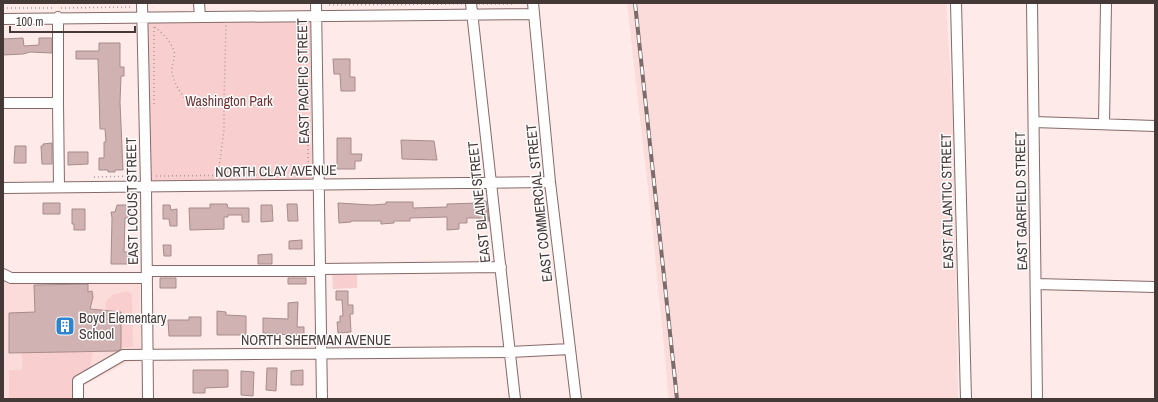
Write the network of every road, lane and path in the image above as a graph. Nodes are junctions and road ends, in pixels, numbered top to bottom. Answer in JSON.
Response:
{"nodes":[{"id":1,"x":152,"y":3,"type":"edge"},
{"id":2,"x":199,"y":3,"type":"edge"},
{"id":3,"x":316,"y":3,"type":"edge"},
{"id":4,"x":327,"y":3,"type":"edge"},
{"id":5,"x":533,"y":3,"type":"edge"},
{"id":6,"x":956,"y":3,"type":"edge"},
{"id":7,"x":1032,"y":3,"type":"edge"},
{"id":8,"x":1106,"y":3,"type":"edge"},
{"id":9,"x":471,"y":4,"type":"edge"},
{"id":10,"x":514,"y":4,"type":"edge"},
{"id":11,"x":137,"y":5,"type":"edge"},
{"id":12,"x":153,"y":7,"type":"dead end"},
{"id":13,"x":3,"y":8,"type":"edge"},
{"id":14,"x":472,"y":14,"type":"junction"},
{"id":15,"x":534,"y":14,"type":"junction"},
{"id":16,"x":316,"y":16,"type":"junction"},
{"id":17,"x":58,"y":17,"type":"junction"},
{"id":18,"x":142,"y":17,"type":"junction"},
{"id":19,"x":200,"y":17,"type":"junction"},
{"id":20,"x":3,"y":19,"type":"edge"},
{"id":21,"x":226,"y":21,"type":"dead end"},
{"id":22,"x":151,"y":24,"type":"dead end"},
{"id":23,"x":224,"y":101,"type":"junction"},
{"id":24,"x":3,"y":103,"type":"edge"},
{"id":25,"x":58,"y":103,"type":"junction"},
{"id":26,"x":1034,"y":122,"type":"junction"},
{"id":27,"x":1104,"y":124,"type":"junction"},
{"id":28,"x":1155,"y":126,"type":"edge"},
{"id":29,"x":271,"y":175,"type":"dead end"},
{"id":30,"x":308,"y":175,"type":"dead end"},
{"id":31,"x":312,"y":175,"type":"dead end"},
{"id":32,"x":154,"y":176,"type":"dead end"},
{"id":33,"x":218,"y":176,"type":"junction"},
{"id":34,"x":550,"y":182,"type":"junction"},
{"id":35,"x":491,"y":183,"type":"junction"},
{"id":36,"x":319,"y":185,"type":"junction"},
{"id":37,"x":59,"y":186,"type":"junction"},
{"id":38,"x":146,"y":187,"type":"junction"},
{"id":39,"x":3,"y":188,"type":"edge"},
{"id":40,"x":501,"y":267,"type":"junction"},
{"id":41,"x":320,"y":270,"type":"junction"},
{"id":42,"x":3,"y":274,"type":"edge"},
{"id":43,"x":147,"y":274,"type":"junction"},
{"id":44,"x":1036,"y":284,"type":"junction"},
{"id":45,"x":1155,"y":287,"type":"edge"},
{"id":46,"x":570,"y":349,"type":"junction"},
{"id":47,"x":510,"y":352,"type":"junction"},
{"id":48,"x":147,"y":354,"type":"junction"},
{"id":49,"x":321,"y":354,"type":"junction"},
{"id":50,"x":78,"y":394,"type":"edge"},
{"id":51,"x":148,"y":399,"type":"edge"},
{"id":52,"x":322,"y":399,"type":"edge"},
{"id":53,"x":515,"y":399,"type":"edge"},
{"id":54,"x":576,"y":399,"type":"edge"},
{"id":55,"x":966,"y":399,"type":"edge"},
{"id":56,"x":1037,"y":399,"type":"edge"}],
"edges":[{"from":1,"to":12,"type":"path"},
{"from":2,"to":19,"type":"street"},
{"from":3,"to":16,"type":"street","name":"EAST PACIFIC STREET"},
{"from":4,"to":9,"type":"path"},
{"from":5,"to":15,"type":"street","name":"EAST COMMERCIAL STREET"},
{"from":6,"to":55,"type":"street","name":"EAST ATLANTIC STREET"},
{"from":7,"to":26,"type":"street","name":"EAST GARFIELD STREET"},
{"from":8,"to":27,"type":"street"},
{"from":9,"to":10,"type":"path"},
{"from":9,"to":14,"type":"street","name":"EAST BLAINE STREET"},
{"from":11,"to":13,"type":"path"},
{"from":11,"to":18,"type":"street","name":"EAST LOCUST STREET"},
{"from":14,"to":15,"type":"street"},
{"from":14,"to":16,"type":"street"},
{"from":14,"to":35,"type":"street","name":"EAST BLAINE STREET"},
{"from":15,"to":34,"type":"street","name":"EAST COMMERCIAL STREET"},
{"from":16,"to":19,"type":"street"},
{"from":16,"to":36,"type":"street","name":"EAST PACIFIC STREET"},
{"from":17,"to":18,"type":"street"},
{"from":17,"to":20,"type":"street"},
{"from":17,"to":25,"type":"street"},
{"from":18,"to":19,"type":"street"},
{"from":18,"to":38,"type":"street","name":"EAST LOCUST STREET"},
{"from":21,"to":23,"type":"path"},
{"from":22,"to":23,"type":"path"},
{"from":23,"to":33,"type":"path"},
{"from":24,"to":25,"type":"street"},
{"from":25,"to":37,"type":"street"},
{"from":26,"to":27,"type":"street"},
{"from":26,"to":44,"type":"street","name":"EAST GARFIELD STREET"},
{"from":27,"to":28,"type":"street"},
{"from":29,"to":33,"type":"path"},
{"from":30,"to":31,"type":"path"},
{"from":32,"to":33,"type":"path"},
{"from":34,"to":35,"type":"street","name":"NORTH CLAY AVENUE"},
{"from":34,"to":46,"type":"street","name":"EAST COMMERCIAL STREET"},
{"from":35,"to":36,"type":"street","name":"NORTH CLAY AVENUE"},
{"from":35,"to":40,"type":"street","name":"EAST BLAINE STREET"},
{"from":36,"to":38,"type":"street","name":"NORTH CLAY AVENUE"},
{"from":36,"to":41,"type":"street","name":"EAST PACIFIC STREET"},
{"from":37,"to":38,"type":"street","name":"NORTH CLAY AVENUE"},
{"from":37,"to":39,"type":"street","name":"NORTH CLAY AVENUE"},
{"from":38,"to":43,"type":"street","name":"EAST LOCUST STREET"},
{"from":40,"to":41,"type":"street"},
{"from":40,"to":47,"type":"street","name":"EAST BLAINE STREET"},
{"from":41,"to":43,"type":"street"},
{"from":41,"to":49,"type":"street","name":"EAST PACIFIC STREET"},
{"from":42,"to":43,"type":"street"},
{"from":43,"to":48,"type":"street","name":"EAST LOCUST STREET"},
{"from":44,"to":45,"type":"street"},
{"from":44,"to":56,"type":"street","name":"EAST GARFIELD STREET"},
{"from":46,"to":47,"type":"street","name":"NORTH SHERMAN AVENUE"},
{"from":46,"to":54,"type":"street","name":"EAST COMMERCIAL STREET"},
{"from":47,"to":49,"type":"street","name":"NORTH SHERMAN AVENUE"},
{"from":47,"to":53,"type":"street","name":"EAST BLAINE STREET"},
{"from":48,"to":49,"type":"street","name":"NORTH SHERMAN AVENUE"},
{"from":48,"to":50,"type":"street","name":"NORTH SHERMAN AVENUE"},
{"from":48,"to":51,"type":"street","name":"EAST LOCUST STREET"},
{"from":49,"to":52,"type":"street","name":"EAST PACIFIC STREET"}]}
